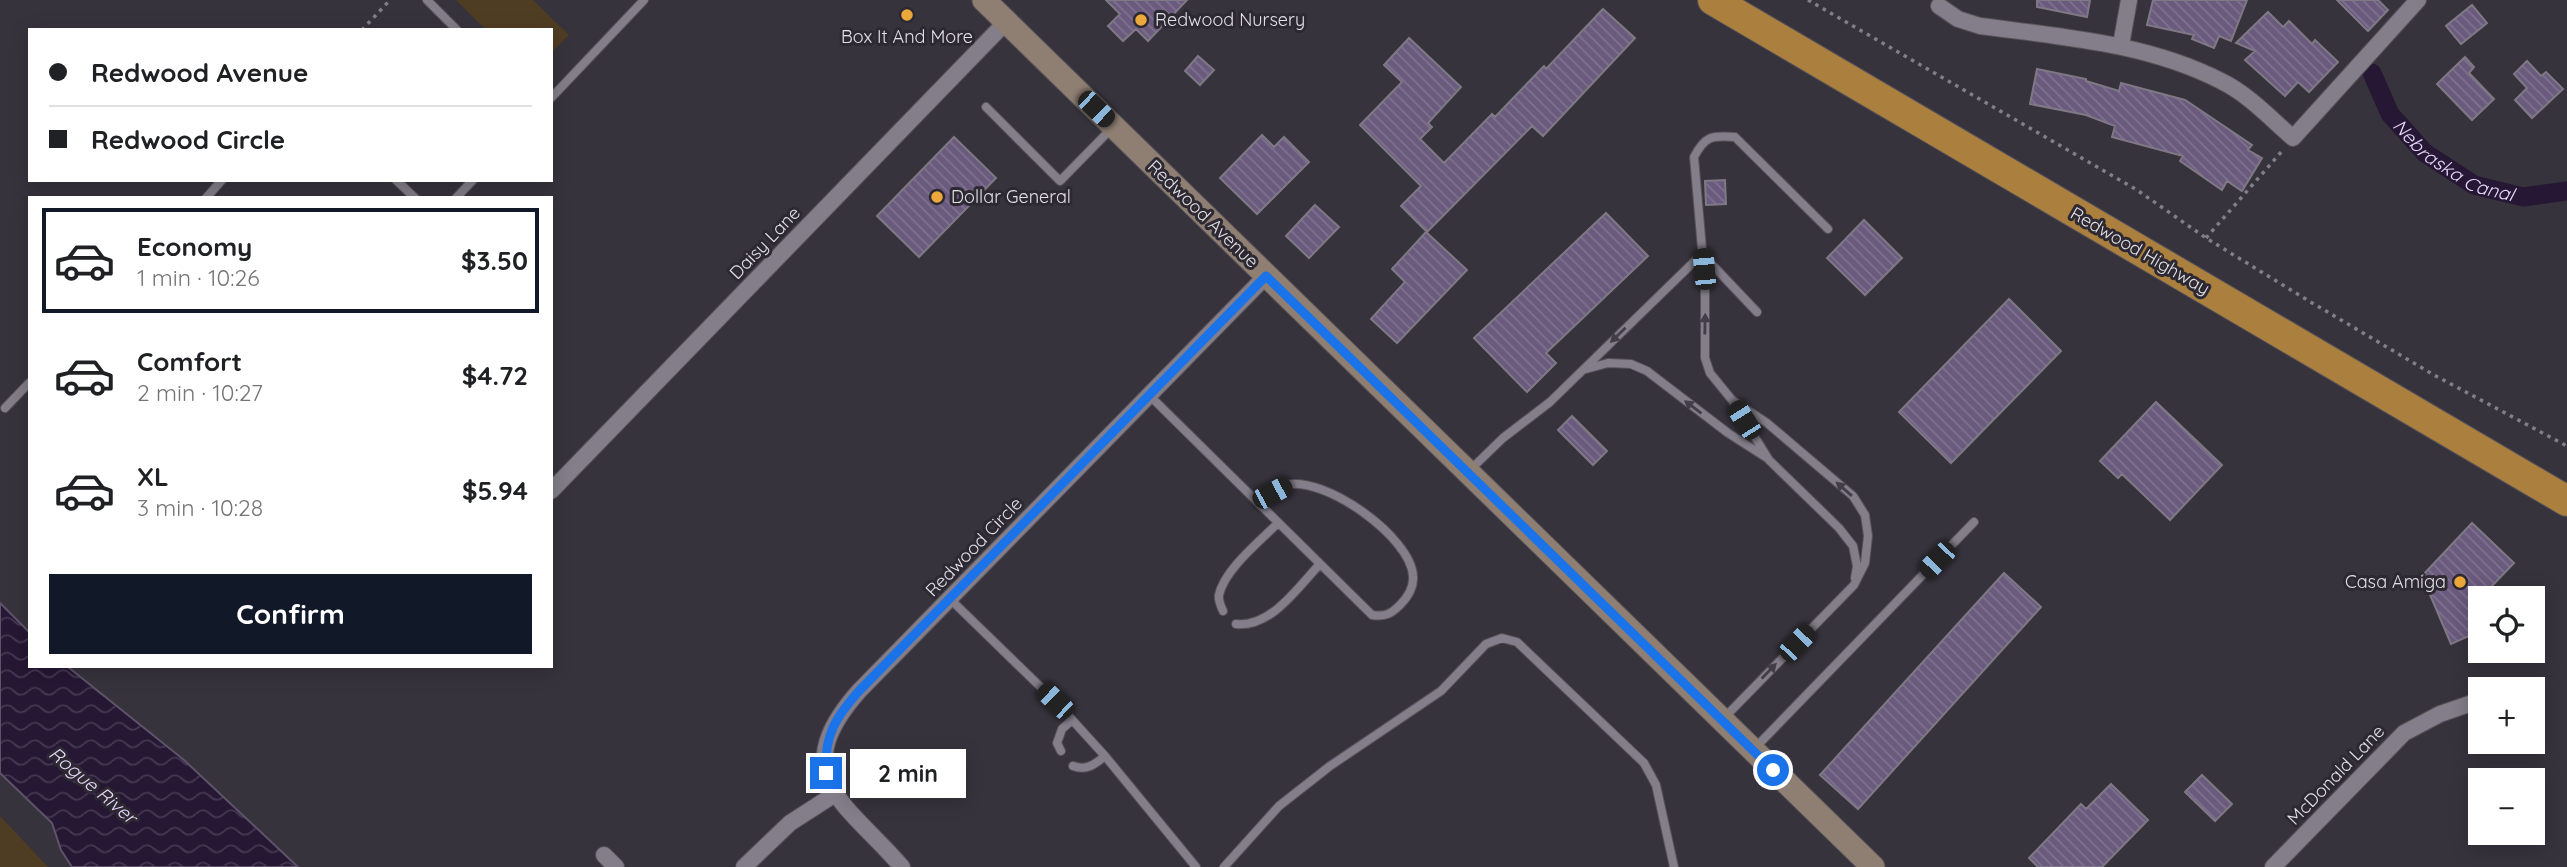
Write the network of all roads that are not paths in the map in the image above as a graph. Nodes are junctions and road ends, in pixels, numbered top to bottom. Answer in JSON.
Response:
{"nodes":[{"id":1,"x":427,"y":0,"type":"edge"},
{"id":2,"x":644,"y":0,"type":"edge"},
{"id":3,"x":984,"y":0,"type":"edge"},
{"id":4,"x":1713,"y":0,"type":"edge"},
{"id":5,"x":2129,"y":0,"type":"edge"},
{"id":6,"x":2418,"y":0,"type":"edge"},
{"id":7,"x":1939,"y":6,"type":"dead end"},
{"id":8,"x":1006,"y":22,"type":"junction"},
{"id":9,"x":455,"y":28,"type":"edge"},
{"id":10,"x":2121,"y":45,"type":"junction"},
{"id":11,"x":553,"y":96,"type":"edge"},
{"id":12,"x":986,"y":107,"type":"dead end"},
{"id":13,"x":1113,"y":127,"type":"junction"},
{"id":14,"x":220,"y":182,"type":"edge"},
{"id":15,"x":398,"y":182,"type":"edge"},
{"id":16,"x":471,"y":182,"type":"edge"},
{"id":17,"x":208,"y":196,"type":"edge"},
{"id":18,"x":413,"y":196,"type":"edge"},
{"id":19,"x":458,"y":196,"type":"edge"},
{"id":20,"x":1828,"y":229,"type":"dead end"},
{"id":21,"x":1702,"y":254,"type":"junction"},
{"id":22,"x":1266,"y":276,"type":"junction"},
{"id":23,"x":1757,"y":312,"type":"dead end"},
{"id":24,"x":1583,"y":369,"type":"junction"},
{"id":25,"x":28,"y":384,"type":"edge"},
{"id":26,"x":1149,"y":395,"type":"junction"},
{"id":27,"x":1732,"y":400,"type":"junction"},
{"id":28,"x":5,"y":408,"type":"dead end"},
{"id":29,"x":1769,"y":460,"type":"junction"},
{"id":30,"x":1468,"y":472,"type":"junction"},
{"id":31,"x":553,"y":489,"type":"edge"},
{"id":32,"x":2567,"y":501,"type":"edge"},
{"id":33,"x":1261,"y":505,"type":"junction"},
{"id":34,"x":1973,"y":522,"type":"dead end"},
{"id":35,"x":1278,"y":523,"type":"junction"},
{"id":36,"x":1320,"y":564,"type":"junction"},
{"id":37,"x":1854,"y":585,"type":"junction"},
{"id":38,"x":950,"y":599,"type":"junction"},
{"id":39,"x":1223,"y":611,"type":"dead end"},
{"id":40,"x":1236,"y":624,"type":"dead end"},
{"id":41,"x":2468,"y":704,"type":"edge"},
{"id":42,"x":1072,"y":719,"type":"junction"},
{"id":43,"x":1721,"y":720,"type":"junction"},
{"id":44,"x":1061,"y":751,"type":"dead end"},
{"id":45,"x":1753,"y":751,"type":"junction"},
{"id":46,"x":1105,"y":756,"type":"junction"},
{"id":47,"x":1073,"y":766,"type":"dead end"},
{"id":48,"x":835,"y":794,"type":"junction"},
{"id":49,"x":744,"y":867,"type":"edge"},
{"id":50,"x":902,"y":867,"type":"edge"},
{"id":51,"x":1196,"y":867,"type":"edge"},
{"id":52,"x":1224,"y":867,"type":"edge"},
{"id":53,"x":1674,"y":867,"type":"edge"},
{"id":54,"x":1873,"y":867,"type":"edge"},
{"id":55,"x":2273,"y":867,"type":"edge"}],
"edges":[{"from":1,"to":9,"type":"lane"},
{"from":2,"to":11,"type":"lane"},
{"from":3,"to":8,"type":"main road","name":"Redwood Avenue"},
{"from":4,"to":32,"type":"highway","name":"Redwood Highway"},
{"from":5,"to":10,"type":"street"},
{"from":6,"to":10,"type":"street"},
{"from":7,"to":10,"type":"street"},
{"from":8,"to":13,"type":"main road","name":"Redwood Avenue"},
{"from":8,"to":31,"type":"street","name":"Daisy Lane"},
{"from":12,"to":13,"type":"lane"},
{"from":13,"to":22,"type":"main road","name":"Redwood Avenue"},
{"from":14,"to":17,"type":"lane"},
{"from":15,"to":18,"type":"lane"},
{"from":16,"to":19,"type":"lane"},
{"from":20,"to":21,"type":"lane"},
{"from":21,"to":23,"type":"lane"},
{"from":21,"to":24,"type":"lane","one_way":true},
{"from":27,"to":21,"type":"lane","one_way":true},
{"from":22,"to":26,"type":"street","name":"Redwood Circle"},
{"from":22,"to":30,"type":"main road","name":"Redwood Avenue"},
{"from":29,"to":24,"type":"lane","one_way":true},
{"from":24,"to":30,"type":"lane"},
{"from":25,"to":28,"type":"lane"},
{"from":26,"to":33,"type":"lane"},
{"from":26,"to":38,"type":"street","name":"Redwood Circle"},
{"from":27,"to":29,"type":"lane"},
{"from":37,"to":27,"type":"lane","one_way":true},
{"from":29,"to":37,"type":"lane"},
{"from":30,"to":43,"type":"main road","name":"Redwood Avenue"},
{"from":33,"to":35,"type":"lane"},
{"from":33,"to":36,"type":"lane"},
{"from":34,"to":45,"type":"lane"},
{"from":35,"to":36,"type":"lane"},
{"from":35,"to":39,"type":"lane"},
{"from":36,"to":40,"type":"lane"},
{"from":43,"to":37,"type":"lane","one_way":true},
{"from":38,"to":42,"type":"lane"},
{"from":38,"to":48,"type":"street","name":"Redwood Circle"},
{"from":41,"to":55,"type":"street","name":"McDonald Lane"},
{"from":42,"to":44,"type":"lane"},
{"from":42,"to":46,"type":"lane"},
{"from":43,"to":45,"type":"main road","name":"Redwood Avenue"},
{"from":45,"to":54,"type":"main road","name":"Redwood Avenue"},
{"from":46,"to":47,"type":"lane"},
{"from":46,"to":51,"type":"lane"},
{"from":48,"to":49,"type":"street"},
{"from":48,"to":50,"type":"street","name":"Redwood Circle"},
{"from":52,"to":53,"type":"lane"}]}
